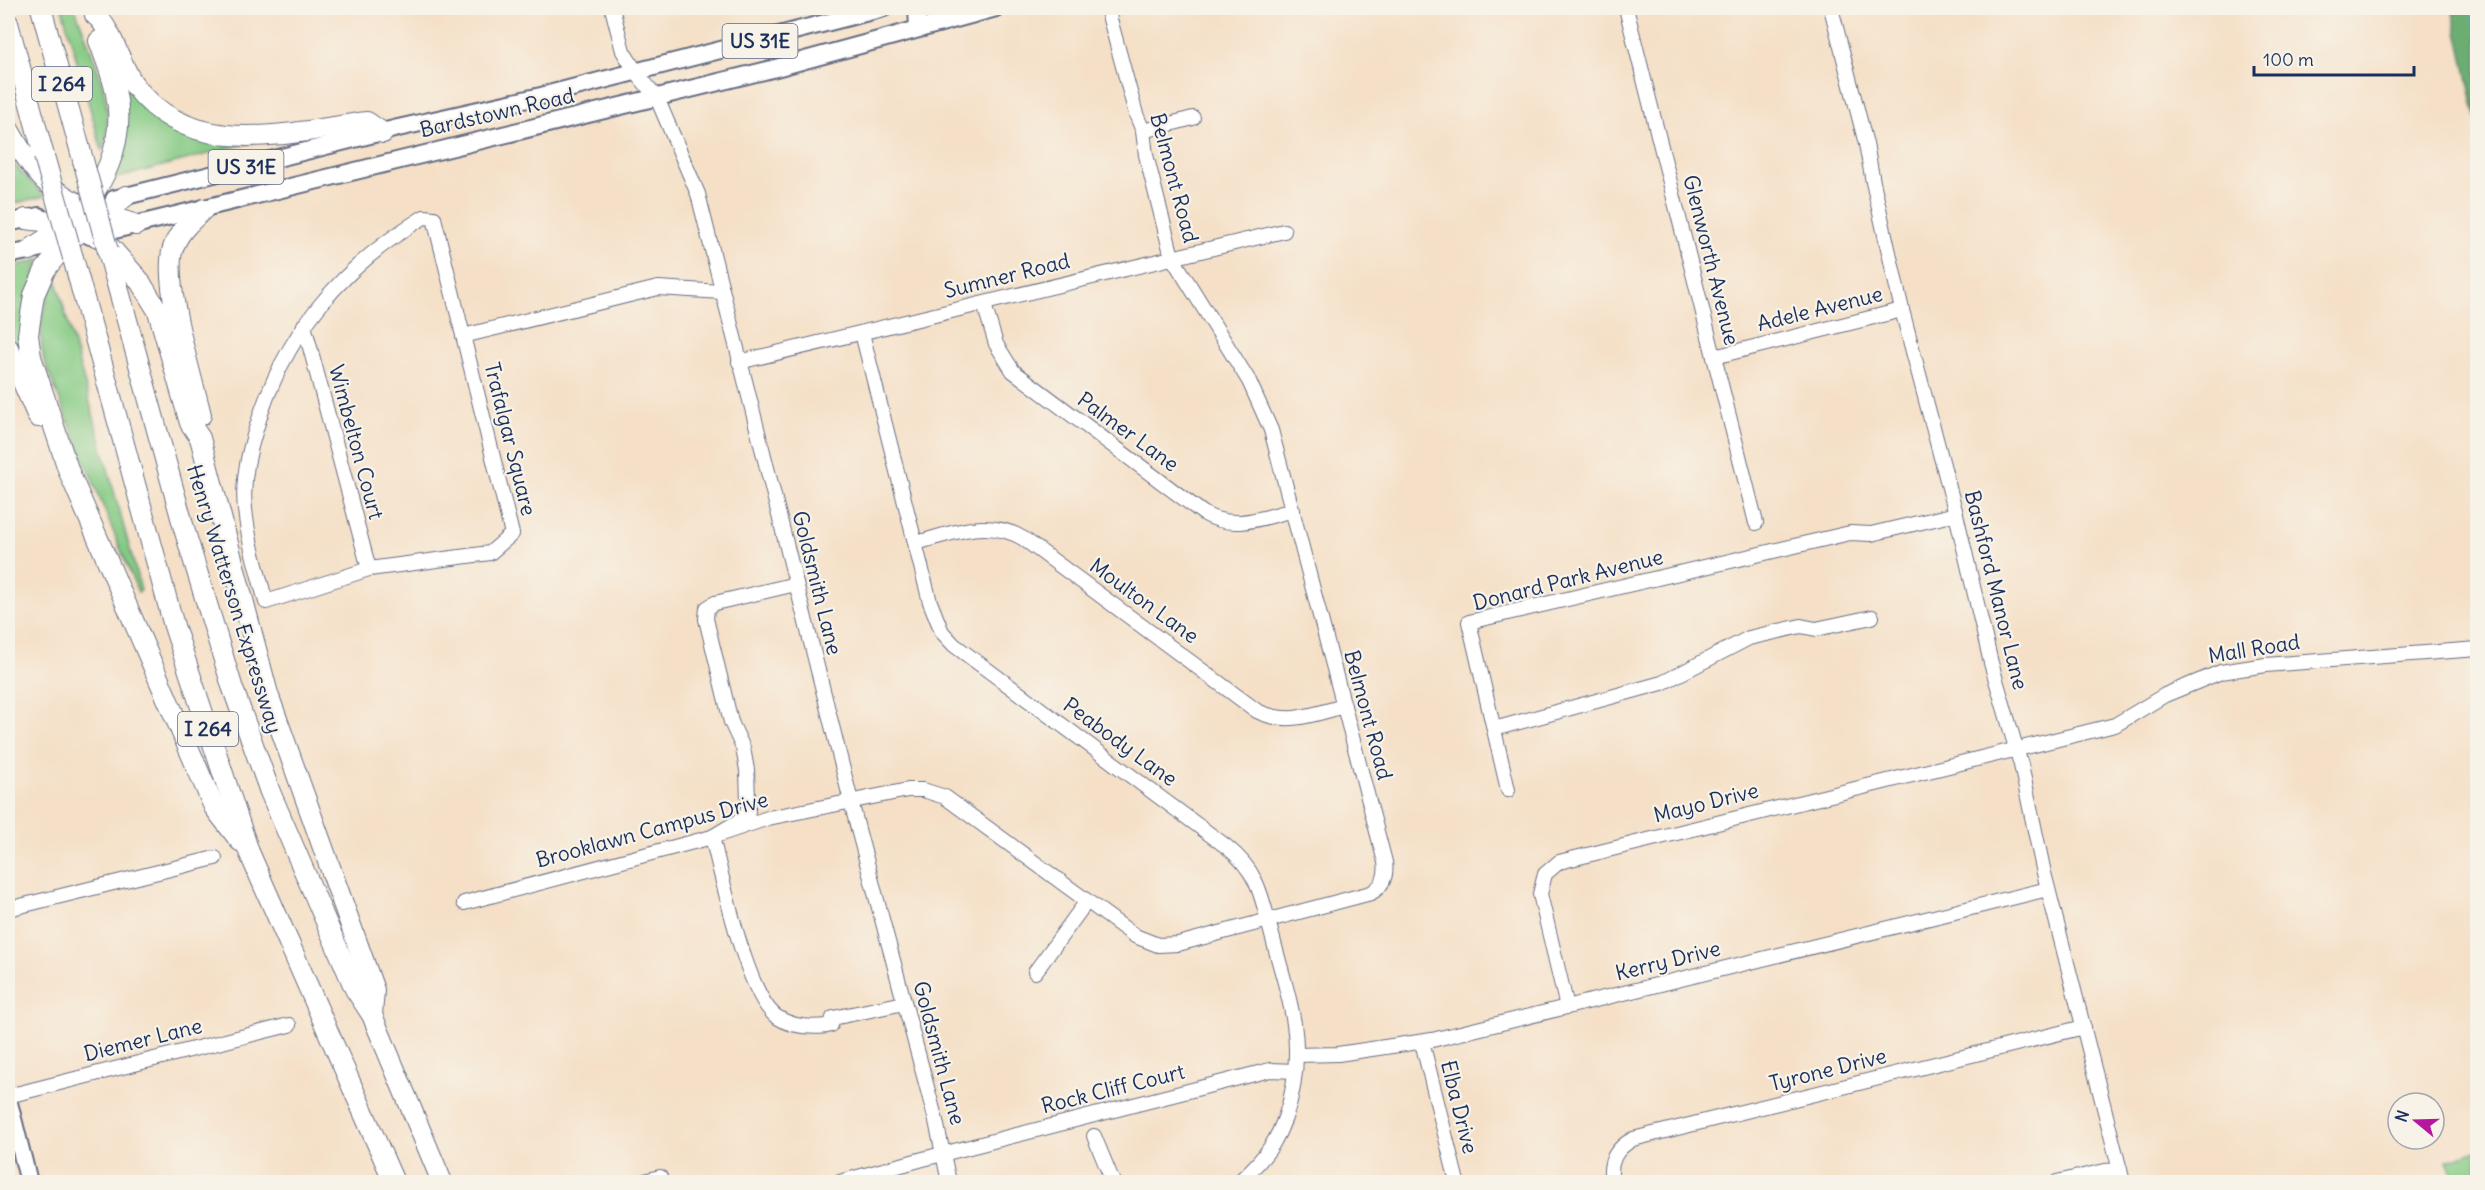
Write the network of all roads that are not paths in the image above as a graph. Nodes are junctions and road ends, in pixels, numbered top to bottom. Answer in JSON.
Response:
{"nodes":[{"id":1,"x":41,"y":8,"type":"edge"},
{"id":2,"x":612,"y":8,"type":"edge"},
{"id":3,"x":884,"y":8,"type":"edge"},
{"id":4,"x":917,"y":8,"type":"edge"},
{"id":5,"x":996,"y":8,"type":"edge"},
{"id":6,"x":1107,"y":8,"type":"edge"},
{"id":7,"x":1626,"y":8,"type":"edge"},
{"id":8,"x":1831,"y":8,"type":"edge"},
{"id":9,"x":94,"y":11,"type":"edge"},
{"id":10,"x":8,"y":23,"type":"edge"},
{"id":11,"x":918,"y":28,"type":"junction"},
{"id":12,"x":636,"y":72,"type":"junction"},
{"id":13,"x":657,"y":98,"type":"junction"},
{"id":14,"x":1193,"y":118,"type":"dead end"},
{"id":15,"x":8,"y":128,"type":"edge"},
{"id":16,"x":1143,"y":131,"type":"junction"},
{"id":17,"x":383,"y":133,"type":"junction"},
{"id":18,"x":126,"y":196,"type":"junction"},
{"id":19,"x":83,"y":206,"type":"junction"},
{"id":20,"x":204,"y":209,"type":"junction"},
{"id":21,"x":102,"y":213,"type":"junction"},
{"id":22,"x":17,"y":221,"type":"edge"},
{"id":23,"x":136,"y":225,"type":"junction"},
{"id":24,"x":1284,"y":231,"type":"dead end"},
{"id":25,"x":77,"y":238,"type":"junction"},
{"id":26,"x":30,"y":250,"type":"joint"},
{"id":27,"x":8,"y":255,"type":"edge"},
{"id":28,"x":1172,"y":257,"type":"junction"},
{"id":29,"x":722,"y":292,"type":"junction"},
{"id":30,"x":984,"y":304,"type":"junction"},
{"id":31,"x":1902,"y":310,"type":"junction"},
{"id":32,"x":304,"y":326,"type":"junction"},
{"id":33,"x":862,"y":333,"type":"junction"},
{"id":34,"x":463,"y":336,"type":"junction"},
{"id":35,"x":8,"y":348,"type":"edge"},
{"id":36,"x":1714,"y":357,"type":"junction"},
{"id":37,"x":739,"y":362,"type":"junction"},
{"id":38,"x":200,"y":438,"type":"junction"},
{"id":39,"x":69,"y":472,"type":"junction"},
{"id":40,"x":1293,"y":510,"type":"junction"},
{"id":41,"x":1956,"y":514,"type":"junction"},
{"id":42,"x":1756,"y":523,"type":"dead end"},
{"id":43,"x":916,"y":543,"type":"junction"},
{"id":44,"x":369,"y":569,"type":"junction"},
{"id":45,"x":796,"y":584,"type":"junction"},
{"id":46,"x":1872,"y":617,"type":"dead end"},
{"id":47,"x":2478,"y":650,"type":"edge"},
{"id":48,"x":1344,"y":706,"type":"junction"},
{"id":49,"x":1494,"y":729,"type":"junction"},
{"id":50,"x":2016,"y":749,"type":"junction"},
{"id":51,"x":1508,"y":790,"type":"dead end"},
{"id":52,"x":852,"y":803,"type":"junction"},
{"id":53,"x":712,"y":837,"type":"junction"},
{"id":54,"x":249,"y":852,"type":"junction"},
{"id":55,"x":215,"y":858,"type":"dead end"},
{"id":56,"x":2048,"y":889,"type":"junction"},
{"id":57,"x":1087,"y":902,"type":"junction"},
{"id":58,"x":464,"y":903,"type":"dead end"},
{"id":59,"x":8,"y":909,"type":"edge"},
{"id":60,"x":1268,"y":920,"type":"junction"},
{"id":61,"x":1035,"y":972,"type":"dead end"},
{"id":62,"x":904,"y":1003,"type":"junction"},
{"id":63,"x":1567,"y":1007,"type":"junction"},
{"id":64,"x":372,"y":1015,"type":"junction"},
{"id":65,"x":289,"y":1025,"type":"dead end"},
{"id":66,"x":2084,"y":1027,"type":"junction"},
{"id":67,"x":1422,"y":1042,"type":"junction"},
{"id":68,"x":1296,"y":1055,"type":"junction"},
{"id":69,"x":1295,"y":1071,"type":"junction"},
{"id":70,"x":8,"y":1097,"type":"edge"},
{"id":71,"x":1094,"y":1136,"type":"dead end"},
{"id":72,"x":943,"y":1154,"type":"junction"},
{"id":73,"x":2121,"y":1176,"type":"edge"},
{"id":74,"x":661,"y":1180,"type":"edge"},
{"id":75,"x":29,"y":1182,"type":"edge"},
{"id":76,"x":394,"y":1182,"type":"edge"},
{"id":77,"x":442,"y":1182,"type":"edge"},
{"id":78,"x":641,"y":1182,"type":"edge"},
{"id":79,"x":840,"y":1182,"type":"edge"},
{"id":80,"x":950,"y":1182,"type":"edge"},
{"id":81,"x":1113,"y":1182,"type":"edge"},
{"id":82,"x":1239,"y":1182,"type":"edge"},
{"id":83,"x":1457,"y":1182,"type":"edge"},
{"id":84,"x":1612,"y":1182,"type":"edge"},
{"id":85,"x":2057,"y":1182,"type":"edge"}],
"edges":[{"from":1,"to":64,"type":"highway","name":"Henry Watterson Expressway","number":"I 264","bridge":true},
{"from":2,"to":12,"type":"street","name":"Goldsmith Lane"},
{"from":3,"to":12,"type":"main road","name":"Bardstown Road","number":"US 31E"},
{"from":4,"to":11,"type":"main road"},
{"from":5,"to":11,"type":"main road","name":"Bardstown Road","number":"US 31E"},
{"from":6,"to":16,"type":"street","name":"Belmont Road"},
{"from":7,"to":36,"type":"street","name":"Glenworth Avenue"},
{"from":8,"to":31,"type":"street","name":"Bashford Manor Lane"},
{"from":9,"to":17,"type":"highway"},
{"from":9,"to":19,"type":"highway"},
{"from":10,"to":25,"type":"highway","number":"I 264","bridge":true},
{"from":11,"to":13,"type":"main road","name":"Bardstown Road","number":"US 31E"},
{"from":12,"to":13,"type":"street","name":"Goldsmith Lane"},
{"from":12,"to":17,"type":"main road","name":"Bardstown Road","number":"US 31E"},
{"from":13,"to":20,"type":"main road","name":"Bardstown Road","number":"US 31E"},
{"from":13,"to":29,"type":"street","name":"Goldsmith Lane"},
{"from":14,"to":16,"type":"street"},
{"from":15,"to":19,"type":"highway"},
{"from":16,"to":28,"type":"street","name":"Belmont Road"},
{"from":17,"to":18,"type":"main road","name":"Bardstown Road","number":"US 31E"},
{"from":18,"to":19,"type":"main road","name":"Bardstown Road","number":"US 31E"},
{"from":18,"to":21,"type":"highway"},
{"from":19,"to":21,"type":"highway"},
{"from":19,"to":22,"type":"main road","name":"Bardstown Road","number":"US 31E"},
{"from":19,"to":25,"type":"highway"},
{"from":20,"to":23,"type":"main road","name":"Bardstown Road","number":"US 31E"},
{"from":20,"to":38,"type":"highway"},
{"from":21,"to":23,"type":"highway"},
{"from":21,"to":25,"type":"highway"},
{"from":22,"to":25,"type":"highway"},
{"from":23,"to":25,"type":"main road","name":"Bardstown Road","number":"US 31E"},
{"from":24,"to":28,"type":"street","name":"Sumner Road"},
{"from":25,"to":26,"type":"highway"},
{"from":25,"to":38,"type":"highway"},
{"from":25,"to":39,"type":"highway"},
{"from":25,"to":54,"type":"highway","number":"I 264"},
{"from":26,"to":27,"type":"main road"},
{"from":28,"to":30,"type":"street","name":"Sumner Road"},
{"from":28,"to":40,"type":"street","name":"Belmont Road"},
{"from":29,"to":34,"type":"street"},
{"from":29,"to":37,"type":"street","name":"Goldsmith Lane"},
{"from":30,"to":33,"type":"street","name":"Sumner Road"},
{"from":30,"to":40,"type":"street","name":"Palmer Lane"},
{"from":31,"to":36,"type":"street","name":"Adele Avenue"},
{"from":31,"to":41,"type":"street","name":"Bashford Manor Lane"},
{"from":32,"to":34,"type":"street","name":"Trafalgar Square"},
{"from":32,"to":44,"type":"street","name":"Wimbelton Court"},
{"from":32,"to":44,"type":"street","name":"Trafalgar Square"},
{"from":33,"to":37,"type":"street","name":"Sumner Road"},
{"from":33,"to":43,"type":"street","name":"Peabody Lane"},
{"from":34,"to":44,"type":"street","name":"Trafalgar Square"},
{"from":35,"to":39,"type":"highway"},
{"from":36,"to":42,"type":"street","name":"Glenworth Avenue"},
{"from":37,"to":45,"type":"street","name":"Goldsmith Lane"},
{"from":38,"to":64,"type":"highway"},
{"from":39,"to":54,"type":"highway"},
{"from":40,"to":48,"type":"street","name":"Belmont Road"},
{"from":41,"to":49,"type":"street","name":"Donard Park Avenue"},
{"from":41,"to":50,"type":"street","name":"Bashford Manor Lane"},
{"from":43,"to":48,"type":"street","name":"Moulton Lane"},
{"from":43,"to":60,"type":"street","name":"Peabody Lane"},
{"from":45,"to":52,"type":"street","name":"Goldsmith Lane"},
{"from":45,"to":53,"type":"street"},
{"from":46,"to":49,"type":"street"},
{"from":47,"to":50,"type":"street","name":"Mall Road"},
{"from":48,"to":60,"type":"street","name":"Belmont Road"},
{"from":49,"to":51,"type":"street"},
{"from":50,"to":56,"type":"street","name":"Bashford Manor Lane"},
{"from":50,"to":63,"type":"street","name":"Mayo Drive"},
{"from":52,"to":53,"type":"street","name":"Brooklawn Campus Drive"},
{"from":52,"to":57,"type":"street","name":"Belmont Road"},
{"from":52,"to":62,"type":"street","name":"Goldsmith Lane"},
{"from":53,"to":58,"type":"street","name":"Brooklawn Campus Drive"},
{"from":53,"to":62,"type":"street"},
{"from":54,"to":76,"type":"highway","number":"I 264"},
{"from":55,"to":59,"type":"street"},
{"from":56,"to":63,"type":"street","name":"Kerry Drive"},
{"from":56,"to":66,"type":"street","name":"Bashford Manor Lane"},
{"from":57,"to":60,"type":"street","name":"Belmont Road"},
{"from":57,"to":61,"type":"street"},
{"from":60,"to":68,"type":"street","name":"Peabody Lane"},
{"from":62,"to":72,"type":"street","name":"Goldsmith Lane"},
{"from":63,"to":67,"type":"street","name":"Kerry Drive"},
{"from":64,"to":77,"type":"highway","name":"Henry Watterson Expressway","number":"I 264"},
{"from":65,"to":70,"type":"street","name":"Diemer Lane"},
{"from":66,"to":73,"type":"street","name":"Bashford Manor Lane"},
{"from":66,"to":84,"type":"street","name":"Tyrone Drive"},
{"from":67,"to":68,"type":"street","name":"Kerry Drive"},
{"from":67,"to":83,"type":"street","name":"Elba Drive"},
{"from":68,"to":69,"type":"street","name":"Peabody Lane"},
{"from":69,"to":72,"type":"street","name":"Rock Cliff Court"},
{"from":69,"to":82,"type":"street","name":"Peabody Lane"},
{"from":70,"to":75,"type":"main road"},
{"from":71,"to":81,"type":"street"},
{"from":72,"to":79,"type":"street","name":"Rock Cliff Court"},
{"from":72,"to":80,"type":"street","name":"Goldsmith Lane"},
{"from":73,"to":85,"type":"street"},
{"from":74,"to":78,"type":"street"}]}
